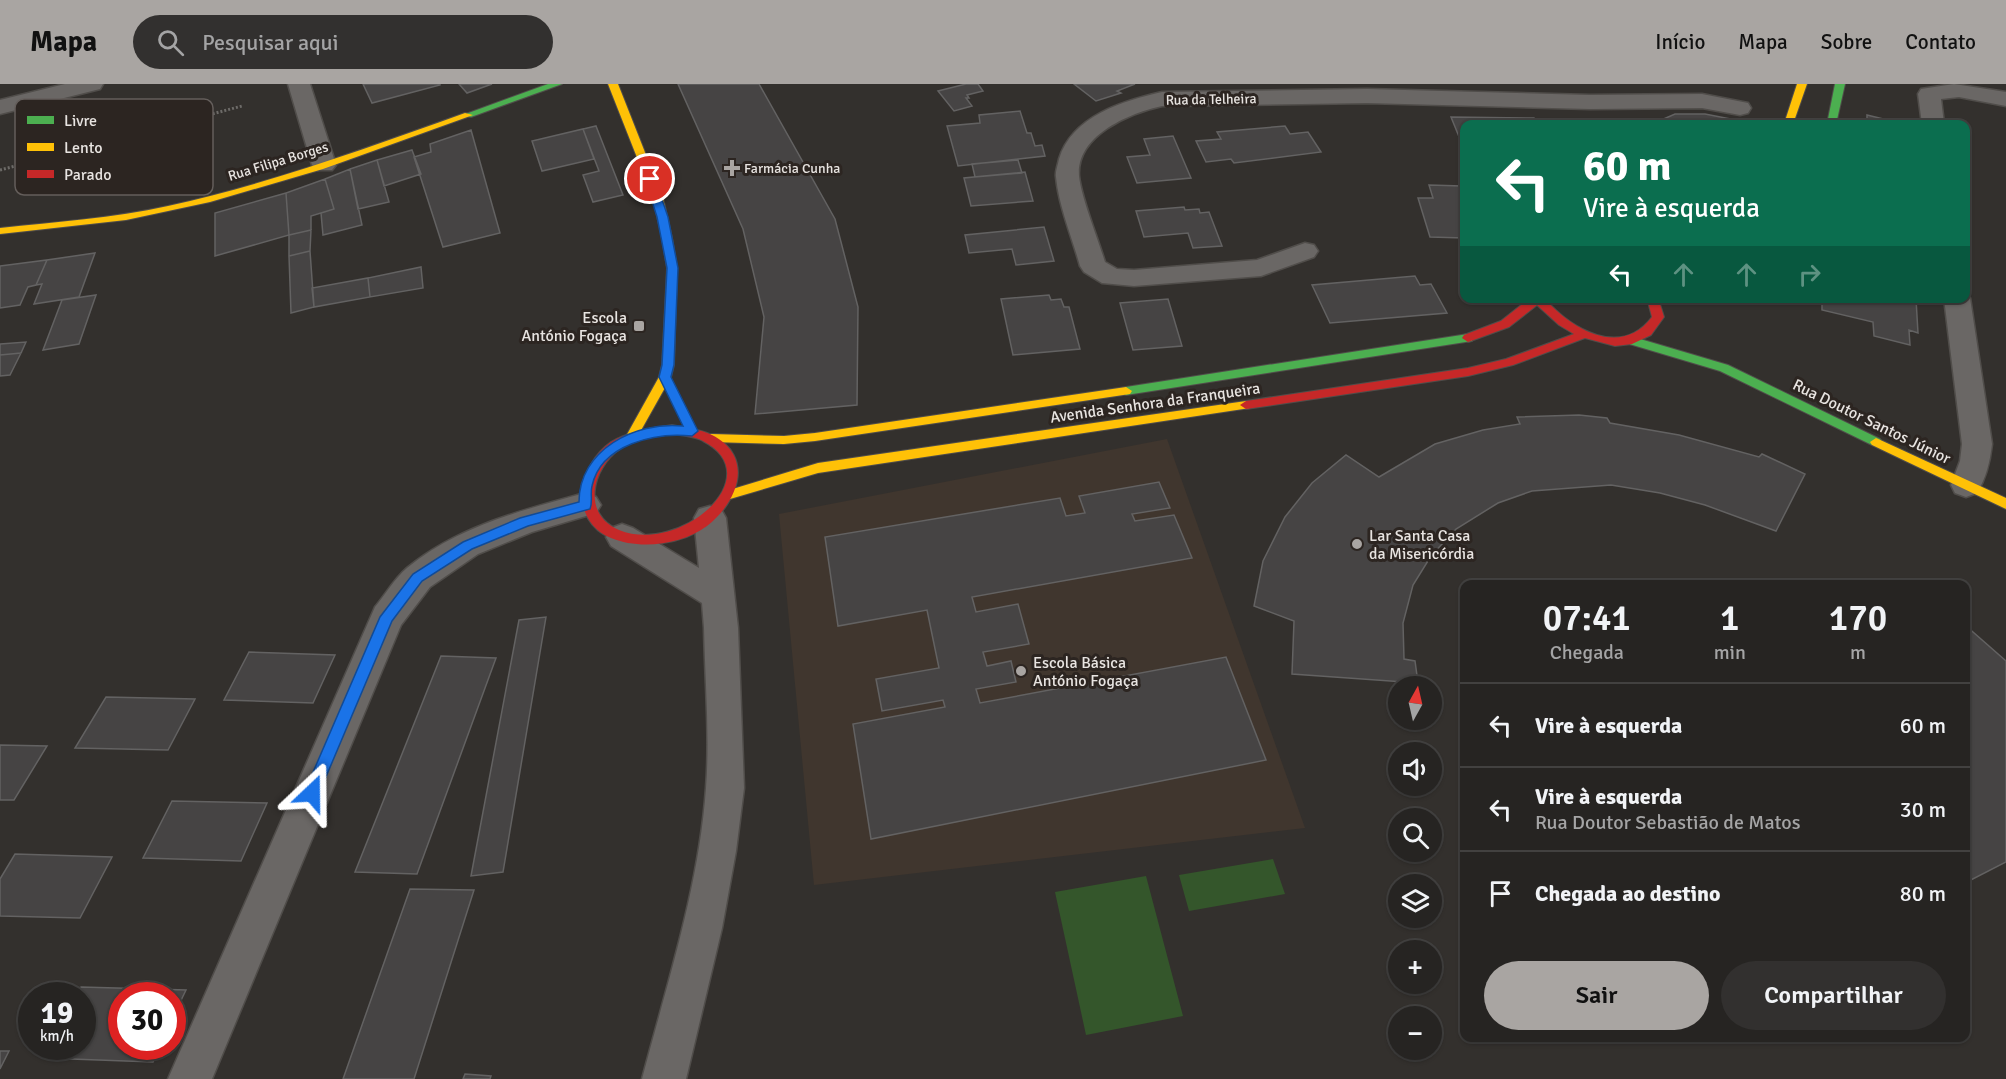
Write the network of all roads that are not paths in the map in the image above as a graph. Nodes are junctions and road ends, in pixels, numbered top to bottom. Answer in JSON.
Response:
{"nodes":[{"id":1,"x":92,"y":84,"type":"edge"},
{"id":2,"x":299,"y":84,"type":"edge"},
{"id":3,"x":557,"y":84,"type":"edge"},
{"id":4,"x":614,"y":84,"type":"edge"},
{"id":5,"x":1802,"y":84,"type":"edge"},
{"id":6,"x":1840,"y":84,"type":"edge"},
{"id":7,"x":32,"y":99,"type":"edge"},
{"id":8,"x":2006,"y":99,"type":"edge"},
{"id":9,"x":15,"y":103,"type":"edge"},
{"id":10,"x":0,"y":107,"type":"edge"},
{"id":11,"x":1740,"y":108,"type":"dead end"},
{"id":12,"x":1588,"y":113,"type":"edge"},
{"id":13,"x":1789,"y":120,"type":"edge"},
{"id":14,"x":1832,"y":120,"type":"edge"},
{"id":15,"x":1932,"y":120,"type":"edge"},
{"id":16,"x":324,"y":165,"type":"junction"},
{"id":17,"x":0,"y":231,"type":"edge"},
{"id":18,"x":1305,"y":252,"type":"dead end"},
{"id":19,"x":1533,"y":303,"type":"edge"},
{"id":20,"x":1540,"y":303,"type":"edge"},
{"id":21,"x":1958,"y":303,"type":"edge"},
{"id":22,"x":1660,"y":308,"type":"edge"},
{"id":23,"x":1582,"y":335,"type":"junction"},
{"id":24,"x":1630,"y":340,"type":"junction"},
{"id":25,"x":1701,"y":348,"type":"dead end"},
{"id":26,"x":1724,"y":368,"type":"junction"},
{"id":27,"x":665,"y":377,"type":"junction"},
{"id":28,"x":674,"y":395,"type":"dead end"},
{"id":29,"x":683,"y":413,"type":"dead end"},
{"id":30,"x":692,"y":431,"type":"junction"},
{"id":31,"x":631,"y":438,"type":"junction"},
{"id":32,"x":711,"y":438,"type":"junction"},
{"id":33,"x":1966,"y":485,"type":"junction"},
{"id":34,"x":730,"y":494,"type":"junction"},
{"id":35,"x":2006,"y":504,"type":"edge"},
{"id":36,"x":585,"y":505,"type":"junction"},
{"id":37,"x":710,"y":518,"type":"junction"},
{"id":38,"x":622,"y":537,"type":"junction"},
{"id":39,"x":718,"y":596,"type":"junction"},
{"id":40,"x":190,"y":1079,"type":"edge"},
{"id":41,"x":664,"y":1079,"type":"edge"}],
"edges":[{"from":1,"to":7,"type":"street"},
{"from":2,"to":16,"type":"street"},
{"from":3,"to":16,"type":"street","name":"Rua Filipa Borges"},
{"from":4,"to":27,"type":"street"},
{"from":5,"to":13,"type":"street"},
{"from":6,"to":14,"type":"street"},
{"from":8,"to":15,"type":"street"},
{"from":9,"to":10,"type":"street"},
{"from":11,"to":12,"type":"street","name":"Rua da Telheira"},
{"from":12,"to":18,"type":"street","name":"Rua da Telheira"},
{"from":16,"to":17,"type":"street","name":"Rua Filipa Borges"},
{"from":19,"to":32,"type":"street","name":"Avenida Senhora da Franqueira"},
{"from":20,"to":23,"type":"street"},
{"from":21,"to":33,"type":"street"},
{"from":22,"to":24,"type":"street"},
{"from":23,"to":24,"type":"street","name":"Rua Doutor Santos Júnior"},
{"from":23,"to":34,"type":"street","name":"Avenida Senhora da Franqueira"},
{"from":24,"to":26,"type":"street","name":"Rua Doutor Santos Júnior"},
{"from":25,"to":26,"type":"street","name":"Rua Doutor Santos Júnior"},
{"from":26,"to":33,"type":"street","name":"Rua Doutor Santos Júnior"},
{"from":27,"to":28,"type":"street"},
{"from":27,"to":31,"type":"street"},
{"from":29,"to":30,"type":"street"},
{"from":30,"to":31,"type":"street"},
{"from":30,"to":32,"type":"street"},
{"from":31,"to":36,"type":"street"},
{"from":32,"to":34,"type":"street"},
{"from":33,"to":35,"type":"street","name":"Rua Doutor Santos Júnior"},
{"from":34,"to":37,"type":"street"},
{"from":36,"to":38,"type":"street"},
{"from":36,"to":40,"type":"street"},
{"from":37,"to":38,"type":"street"},
{"from":37,"to":39,"type":"street"},
{"from":38,"to":39,"type":"street"},
{"from":39,"to":41,"type":"street"}]}
